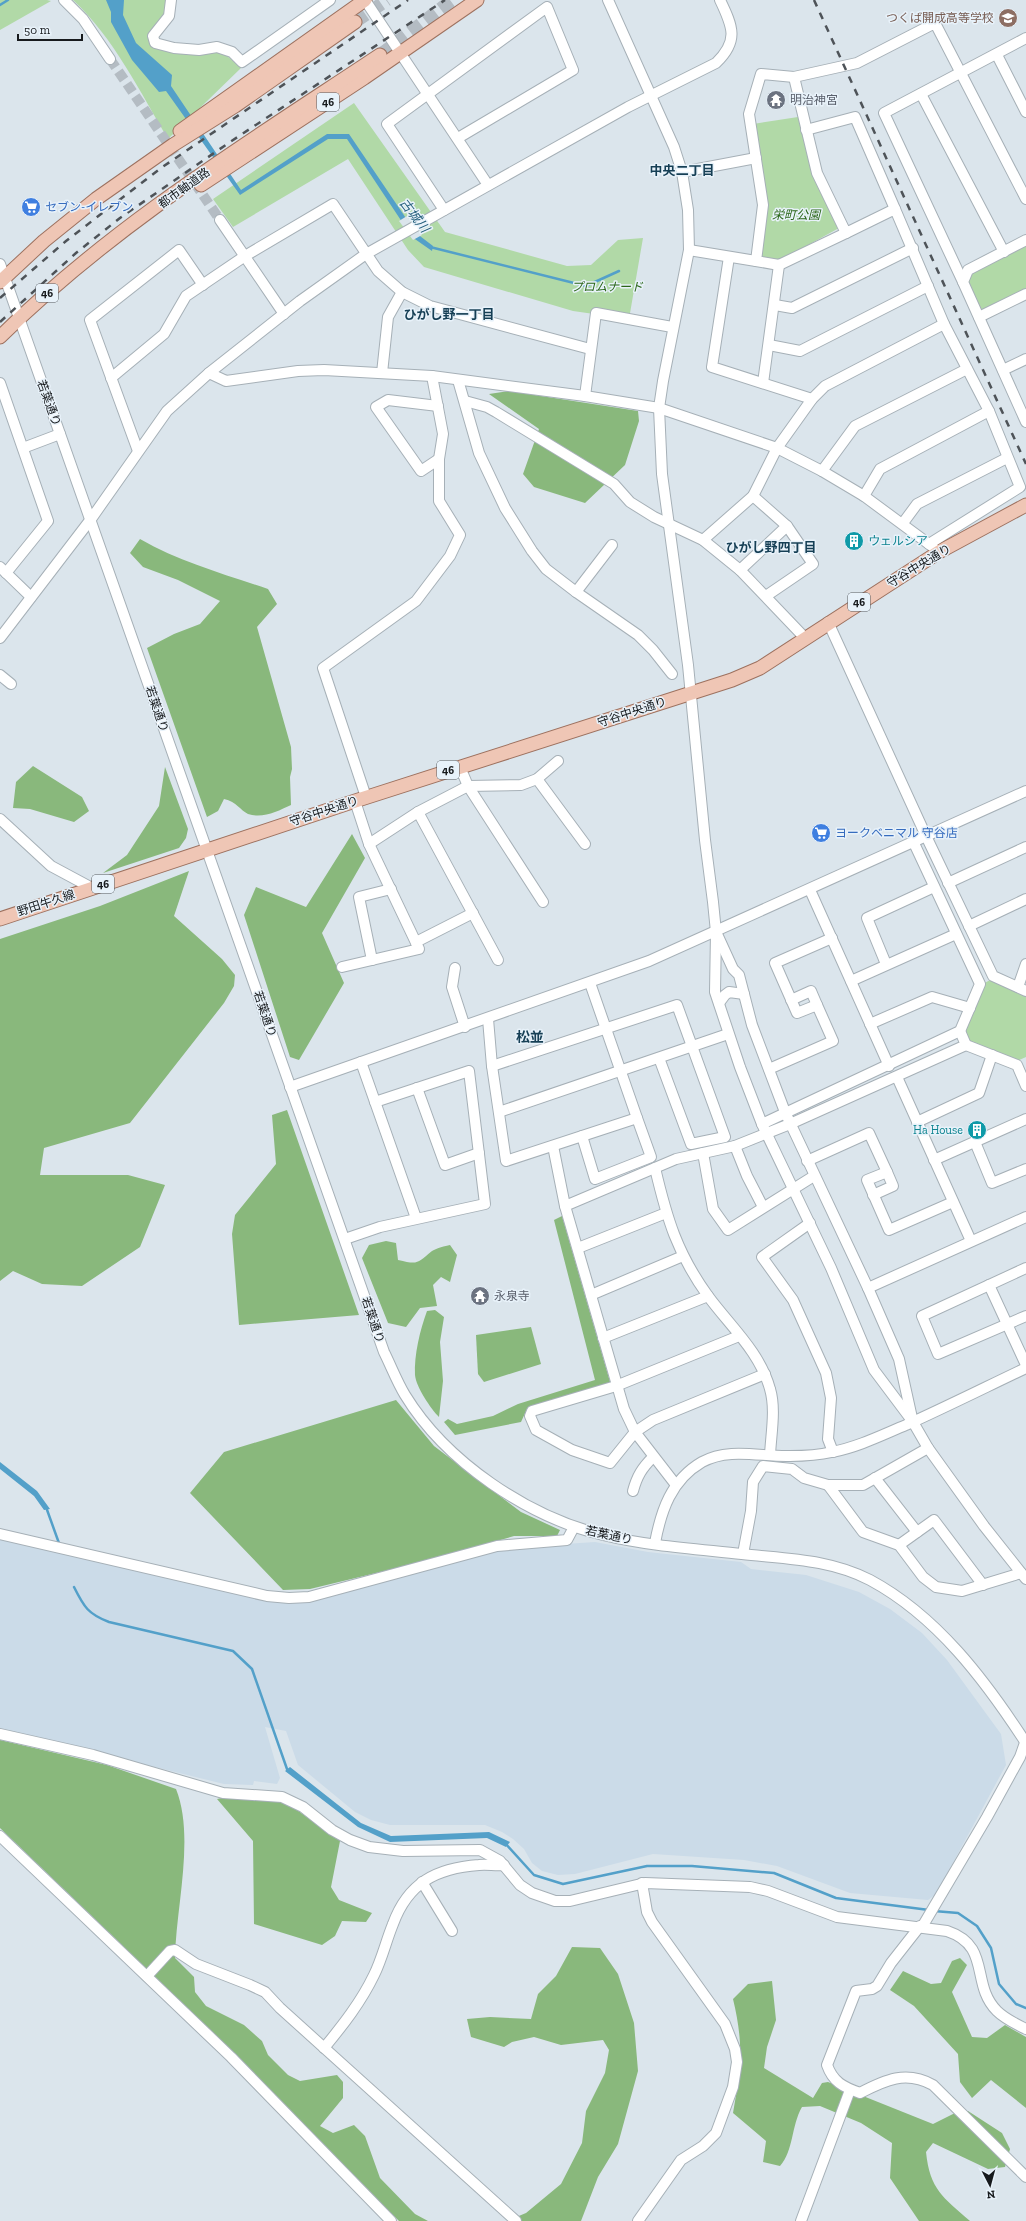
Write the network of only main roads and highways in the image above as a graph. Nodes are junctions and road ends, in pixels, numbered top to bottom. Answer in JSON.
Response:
{"nodes":[{"id":1,"x":365,"y":0,"type":"edge"},
{"id":2,"x":477,"y":0,"type":"edge"},
{"id":3,"x":355,"y":22,"type":"tunnel mouth"},
{"id":4,"x":380,"y":55,"type":"tunnel mouth"},
{"id":5,"x":173,"y":195,"type":"junction"},
{"id":6,"x":96,"y":199,"type":"junction"},
{"id":7,"x":2,"y":280,"type":"edge"},
{"id":8,"x":0,"y":337,"type":"edge"},
{"id":9,"x":1026,"y":505,"type":"edge"},
{"id":10,"x":207,"y":850,"type":"joint"},
{"id":11,"x":0,"y":918,"type":"edge"}],
"edges":[{"from":1,"to":6,"type":"main road"},
{"from":2,"to":5,"type":"main road","number":"46"},
{"from":3,"to":6,"type":"main road"},
{"from":4,"to":5,"type":"main road","name":"都市軸道路","number":"46"},
{"from":5,"to":8,"type":"main road","name":"都市軸道路","number":"46"},
{"from":6,"to":7,"type":"main road"},
{"from":9,"to":10,"type":"main road","name":"守谷中央通り","number":"46"},
{"from":10,"to":11,"type":"main road","name":"野田牛久線","number":"46"}]}
